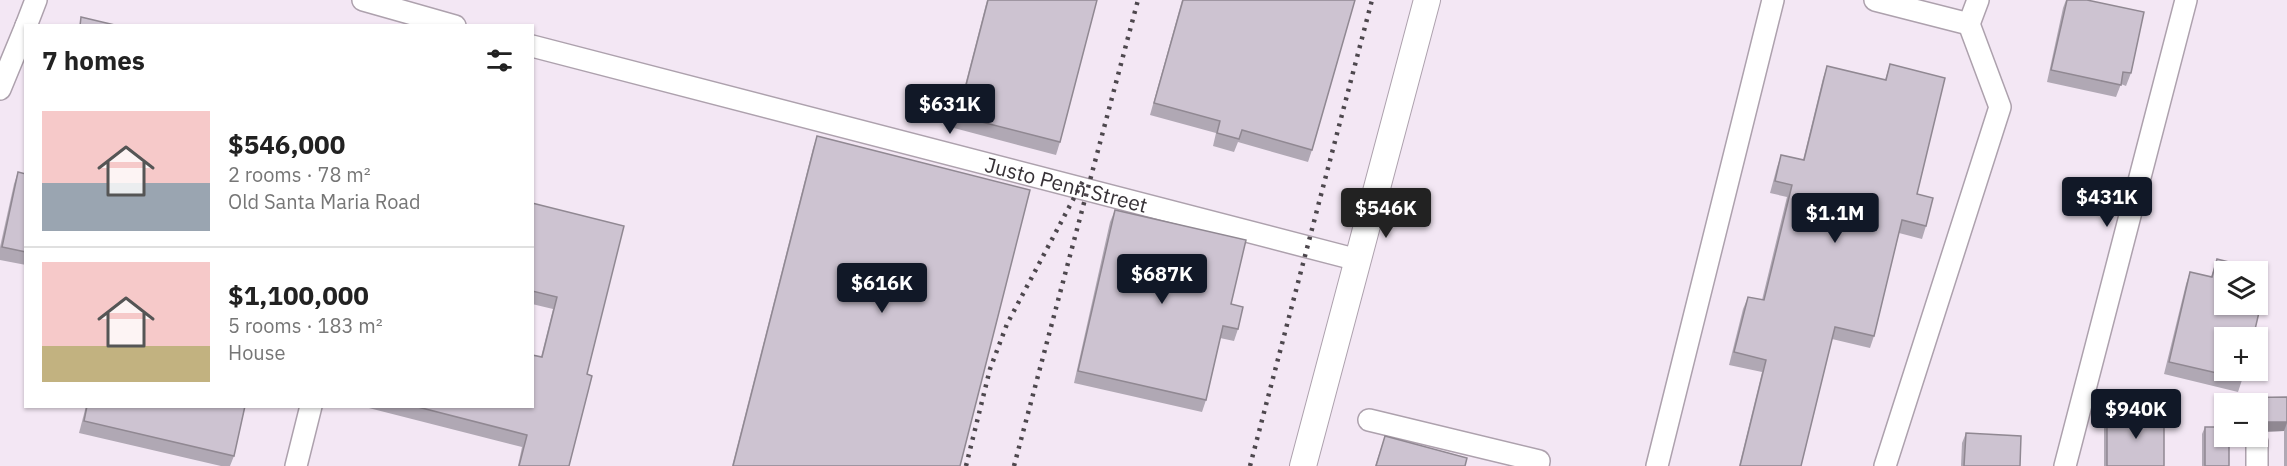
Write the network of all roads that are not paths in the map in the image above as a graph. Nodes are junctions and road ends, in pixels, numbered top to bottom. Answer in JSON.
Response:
{"nodes":[{"id":1,"x":36,"y":0,"type":"edge"},
{"id":2,"x":363,"y":0,"type":"edge"},
{"id":3,"x":1427,"y":0,"type":"edge"},
{"id":4,"x":1773,"y":0,"type":"edge"},
{"id":5,"x":1875,"y":0,"type":"edge"},
{"id":6,"x":1978,"y":0,"type":"edge"},
{"id":7,"x":2186,"y":0,"type":"edge"},
{"id":8,"x":399,"y":12,"type":"edge"},
{"id":9,"x":27,"y":24,"type":"edge"},
{"id":10,"x":447,"y":24,"type":"edge"},
{"id":11,"x":1970,"y":24,"type":"junction"},
{"id":12,"x":24,"y":31,"type":"edge"},
{"id":13,"x":534,"y":47,"type":"edge"},
{"id":14,"x":0,"y":89,"type":"edge"},
{"id":15,"x":1358,"y":260,"type":"junction"},
{"id":16,"x":310,"y":408,"type":"edge"},
{"id":17,"x":1370,"y":420,"type":"dead end"},
{"id":18,"x":2257,"y":447,"type":"edge"},
{"id":19,"x":296,"y":466,"type":"edge"},
{"id":20,"x":1303,"y":466,"type":"edge"},
{"id":21,"x":1538,"y":466,"type":"edge"},
{"id":22,"x":1657,"y":466,"type":"edge"},
{"id":23,"x":1884,"y":466,"type":"edge"},
{"id":24,"x":2065,"y":466,"type":"edge"},
{"id":25,"x":2257,"y":466,"type":"edge"}],
"edges":[{"from":1,"to":9,"type":"street"},
{"from":2,"to":8,"type":"street"},
{"from":3,"to":15,"type":"main road"},
{"from":4,"to":22,"type":"street"},
{"from":5,"to":11,"type":"street"},
{"from":6,"to":11,"type":"street"},
{"from":7,"to":24,"type":"street"},
{"from":8,"to":10,"type":"street"},
{"from":11,"to":23,"type":"street"},
{"from":12,"to":14,"type":"street"},
{"from":13,"to":15,"type":"street","name":"Justo Penn Street"},
{"from":15,"to":20,"type":"main road"},
{"from":16,"to":19,"type":"street"},
{"from":17,"to":21,"type":"street"},
{"from":18,"to":25,"type":"street"}]}
